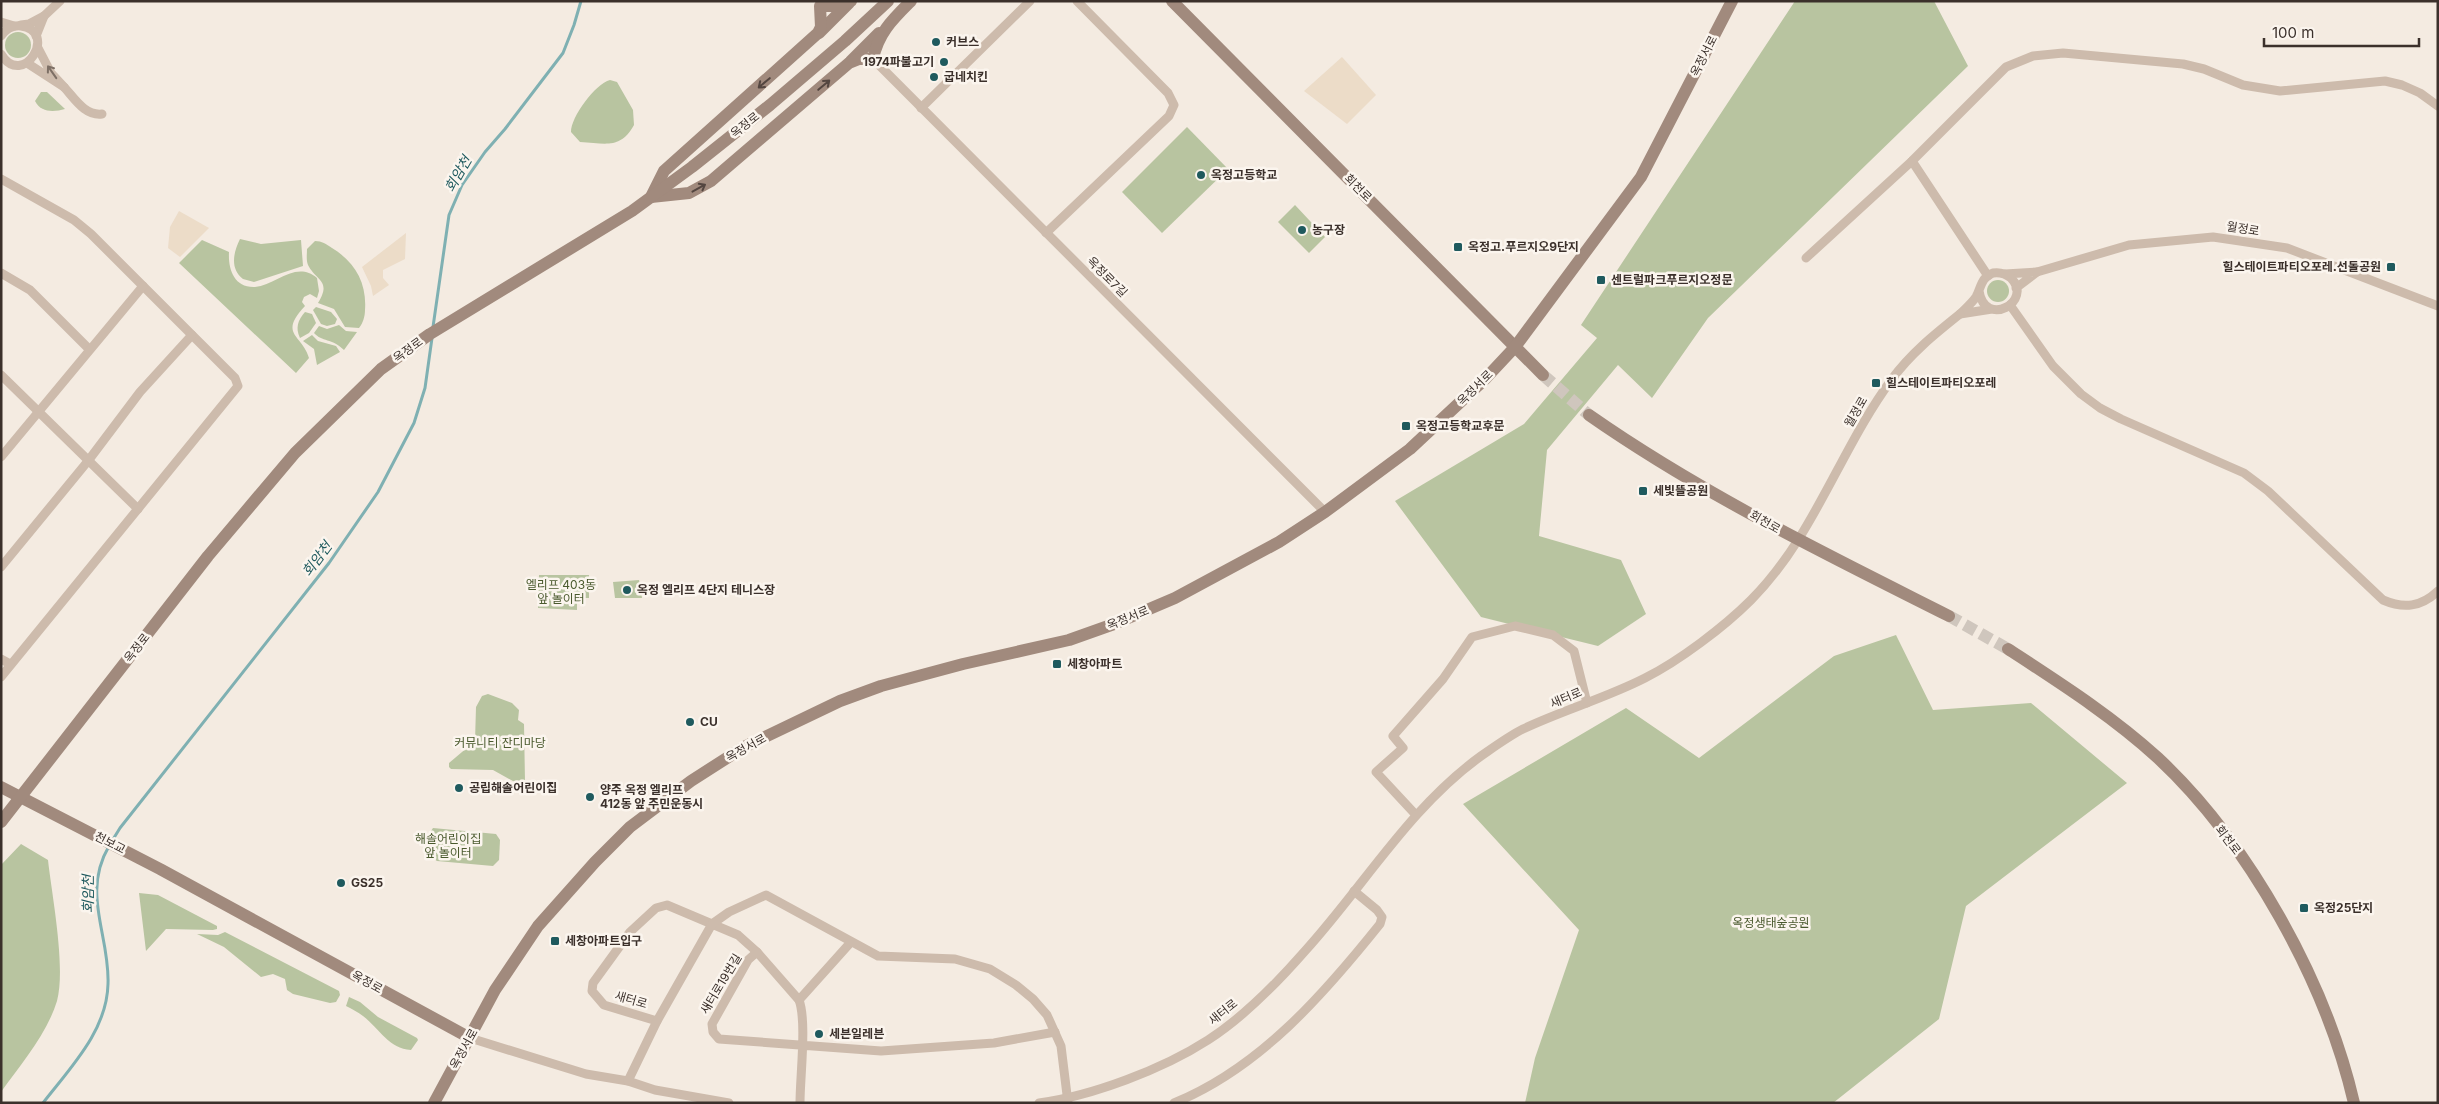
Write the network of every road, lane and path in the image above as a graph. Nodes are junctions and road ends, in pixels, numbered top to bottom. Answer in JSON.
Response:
{"nodes":[{"id":1,"x":60,"y":1,"type":"edge"},
{"id":2,"x":851,"y":1,"type":"edge"},
{"id":3,"x":888,"y":1,"type":"edge"},
{"id":4,"x":910,"y":1,"type":"edge"},
{"id":5,"x":1030,"y":1,"type":"edge"},
{"id":6,"x":1076,"y":1,"type":"edge"},
{"id":7,"x":1172,"y":1,"type":"edge"},
{"id":8,"x":1732,"y":1,"type":"edge"},
{"id":9,"x":818,"y":4,"type":"edge"},
{"id":10,"x":44,"y":16,"type":"junction"},
{"id":11,"x":1,"y":22,"type":"edge"},
{"id":12,"x":17,"y":26,"type":"junction"},
{"id":13,"x":886,"y":26,"type":"junction"},
{"id":14,"x":818,"y":33,"type":"junction"},
{"id":15,"x":1,"y":36,"type":"edge"},
{"id":16,"x":36,"y":36,"type":"junction"},
{"id":17,"x":38,"y":48,"type":"junction"},
{"id":18,"x":1,"y":54,"type":"edge"},
{"id":19,"x":874,"y":58,"type":"junction"},
{"id":20,"x":27,"y":63,"type":"junction"},
{"id":21,"x":849,"y":63,"type":"junction"},
{"id":22,"x":14,"y":64,"type":"junction"},
{"id":23,"x":1,"y":69,"type":"edge"},
{"id":24,"x":64,"y":87,"type":"junction"},
{"id":25,"x":2438,"y":106,"type":"edge"},
{"id":26,"x":921,"y":108,"type":"junction"},
{"id":27,"x":102,"y":114,"type":"dead end"},
{"id":28,"x":1912,"y":161,"type":"junction"},
{"id":29,"x":1,"y":179,"type":"edge"},
{"id":30,"x":651,"y":197,"type":"junction"},
{"id":31,"x":1046,"y":233,"type":"junction"},
{"id":32,"x":1806,"y":258,"type":"dead end"},
{"id":33,"x":2037,"y":272,"type":"junction"},
{"id":34,"x":1,"y":273,"type":"edge"},
{"id":35,"x":2005,"y":274,"type":"junction"},
{"id":36,"x":1988,"y":276,"type":"junction"},
{"id":37,"x":143,"y":286,"type":"junction"},
{"id":38,"x":2016,"y":288,"type":"junction"},
{"id":39,"x":1979,"y":291,"type":"junction"},
{"id":40,"x":2010,"y":305,"type":"junction"},
{"id":41,"x":2438,"y":306,"type":"edge"},
{"id":42,"x":1992,"y":309,"type":"junction"},
{"id":43,"x":1960,"y":314,"type":"junction"},
{"id":44,"x":192,"y":335,"type":"junction"},
{"id":45,"x":1515,"y":347,"type":"junction"},
{"id":46,"x":89,"y":349,"type":"junction"},
{"id":47,"x":1,"y":375,"type":"edge"},
{"id":48,"x":1543,"y":376,"type":"tunnel mouth"},
{"id":49,"x":38,"y":412,"type":"junction"},
{"id":50,"x":1589,"y":416,"type":"tunnel mouth"},
{"id":51,"x":1,"y":457,"type":"edge"},
{"id":52,"x":88,"y":461,"type":"junction"},
{"id":53,"x":138,"y":509,"type":"junction"},
{"id":54,"x":1325,"y":512,"type":"junction"},
{"id":55,"x":1799,"y":541,"type":"junction"},
{"id":56,"x":1,"y":567,"type":"edge"},
{"id":57,"x":2438,"y":591,"type":"edge"},
{"id":58,"x":1949,"y":616,"type":"tunnel mouth"},
{"id":59,"x":2008,"y":649,"type":"tunnel mouth"},
{"id":60,"x":1,"y":659,"type":"edge"},
{"id":61,"x":10,"y":664,"type":"junction"},
{"id":62,"x":1,"y":677,"type":"edge"},
{"id":63,"x":1587,"y":703,"type":"junction"},
{"id":64,"x":1,"y":787,"type":"edge"},
{"id":65,"x":21,"y":798,"type":"junction"},
{"id":66,"x":1416,"y":815,"type":"junction"},
{"id":67,"x":1,"y":822,"type":"edge"},
{"id":68,"x":160,"y":869,"type":"joint"},
{"id":69,"x":1354,"y":890,"type":"junction"},
{"id":70,"x":712,"y":924,"type":"junction"},
{"id":71,"x":851,"y":942,"type":"junction"},
{"id":72,"x":757,"y":952,"type":"junction"},
{"id":73,"x":799,"y":1000,"type":"junction"},
{"id":74,"x":657,"y":1021,"type":"junction"},
{"id":75,"x":1055,"y":1032,"type":"junction"},
{"id":76,"x":470,"y":1038,"type":"junction"},
{"id":77,"x":801,"y":1046,"type":"junction"},
{"id":78,"x":628,"y":1081,"type":"junction"},
{"id":79,"x":1068,"y":1100,"type":"edge"},
{"id":80,"x":434,"y":1103,"type":"edge"},
{"id":81,"x":729,"y":1103,"type":"edge"},
{"id":82,"x":800,"y":1103,"type":"edge"},
{"id":83,"x":1039,"y":1103,"type":"edge"},
{"id":84,"x":1174,"y":1103,"type":"edge"},
{"id":85,"x":2354,"y":1103,"type":"edge"}],
"edges":[{"from":1,"to":10,"type":"street"},
{"from":2,"to":9,"type":"main road"},
{"from":2,"to":14,"type":"main road"},
{"from":3,"to":30,"type":"main road","name":"옥정로"},
{"from":4,"to":13,"type":"main road"},
{"from":5,"to":26,"type":"street"},
{"from":6,"to":31,"type":"street"},
{"from":7,"to":45,"type":"main road","name":"회천로"},
{"from":8,"to":45,"type":"main road","name":"옥정서로"},
{"from":9,"to":14,"type":"main road"},
{"from":10,"to":12,"type":"street"},
{"from":10,"to":16,"type":"street"},
{"from":11,"to":12,"type":"street"},
{"from":12,"to":15,"type":"street"},
{"from":12,"to":16,"type":"street"},
{"from":13,"to":19,"type":"main road"},
{"from":13,"to":21,"type":"main road"},
{"from":14,"to":30,"type":"main road","one_way":true},
{"from":16,"to":17,"type":"street"},
{"from":17,"to":20,"type":"street"},
{"from":24,"to":17,"type":"street","one_way":true},
{"from":18,"to":22,"type":"street"},
{"from":19,"to":21,"type":"main road"},
{"from":19,"to":26,"type":"street","name":"옥정로7길"},
{"from":20,"to":22,"type":"street"},
{"from":20,"to":24,"type":"street"},
{"from":30,"to":21,"type":"main road","one_way":true},
{"from":22,"to":23,"type":"street"},
{"from":24,"to":27,"type":"street"},
{"from":25,"to":28,"type":"street"},
{"from":26,"to":31,"type":"street","name":"옥정로7길"},
{"from":28,"to":32,"type":"street"},
{"from":28,"to":36,"type":"street"},
{"from":29,"to":37,"type":"street"},
{"from":30,"to":65,"type":"main road","name":"옥정로"},
{"from":31,"to":54,"type":"street","name":"옥정로7길"},
{"from":33,"to":35,"type":"street"},
{"from":33,"to":38,"type":"street"},
{"from":33,"to":41,"type":"street","name":"월정로"},
{"from":34,"to":46,"type":"street"},
{"from":35,"to":36,"type":"street"},
{"from":35,"to":38,"type":"street"},
{"from":36,"to":39,"type":"street"},
{"from":37,"to":44,"type":"street"},
{"from":37,"to":46,"type":"street"},
{"from":38,"to":40,"type":"street"},
{"from":39,"to":42,"type":"street"},
{"from":39,"to":43,"type":"street","name":"월정로"},
{"from":40,"to":42,"type":"street"},
{"from":40,"to":57,"type":"street"},
{"from":42,"to":43,"type":"street"},
{"from":43,"to":55,"type":"street","name":"월정로"},
{"from":44,"to":52,"type":"street"},
{"from":44,"to":53,"type":"street"},
{"from":45,"to":48,"type":"main road","name":"회천로"},
{"from":45,"to":54,"type":"main road","name":"옥정서로"},
{"from":46,"to":49,"type":"street"},
{"from":47,"to":49,"type":"street"},
{"from":49,"to":51,"type":"street"},
{"from":49,"to":52,"type":"street"},
{"from":50,"to":55,"type":"main road","name":"회천로"},
{"from":52,"to":53,"type":"street"},
{"from":52,"to":56,"type":"street"},
{"from":53,"to":61,"type":"street"},
{"from":54,"to":76,"type":"main road","name":"옥정서로"},
{"from":55,"to":58,"type":"main road","name":"회천로"},
{"from":55,"to":63,"type":"street","name":"새터로"},
{"from":59,"to":85,"type":"main road","name":"회천로"},
{"from":60,"to":61,"type":"street"},
{"from":61,"to":62,"type":"street"},
{"from":63,"to":66,"type":"street","name":"새터로"},
{"from":63,"to":66,"type":"street"},
{"from":64,"to":65,"type":"main road"},
{"from":65,"to":67,"type":"main road","name":"옥정로"},
{"from":65,"to":68,"type":"main road","name":"천보교"},
{"from":66,"to":69,"type":"street","name":"새터로"},
{"from":68,"to":76,"type":"main road","name":"옥정로"},
{"from":69,"to":79,"type":"street","name":"새터로"},
{"from":69,"to":84,"type":"street"},
{"from":70,"to":71,"type":"street","name":"새터로"},
{"from":70,"to":72,"type":"street","name":"새터로"},
{"from":70,"to":74,"type":"street","name":"새터로"},
{"from":70,"to":74,"type":"street","name":"새터로"},
{"from":71,"to":73,"type":"street"},
{"from":71,"to":75,"type":"street","name":"새터로"},
{"from":72,"to":73,"type":"street","name":"새터로19번길"},
{"from":72,"to":77,"type":"street","name":"새터로19번길"},
{"from":73,"to":77,"type":"street"},
{"from":74,"to":78,"type":"street","name":"새터로"},
{"from":75,"to":77,"type":"street"},
{"from":75,"to":79,"type":"street","name":"새터로"},
{"from":76,"to":78,"type":"street"},
{"from":76,"to":80,"type":"main road","name":"옥정서로"},
{"from":77,"to":82,"type":"street"},
{"from":78,"to":81,"type":"street"},
{"from":79,"to":83,"type":"street","name":"새터로"}]}
